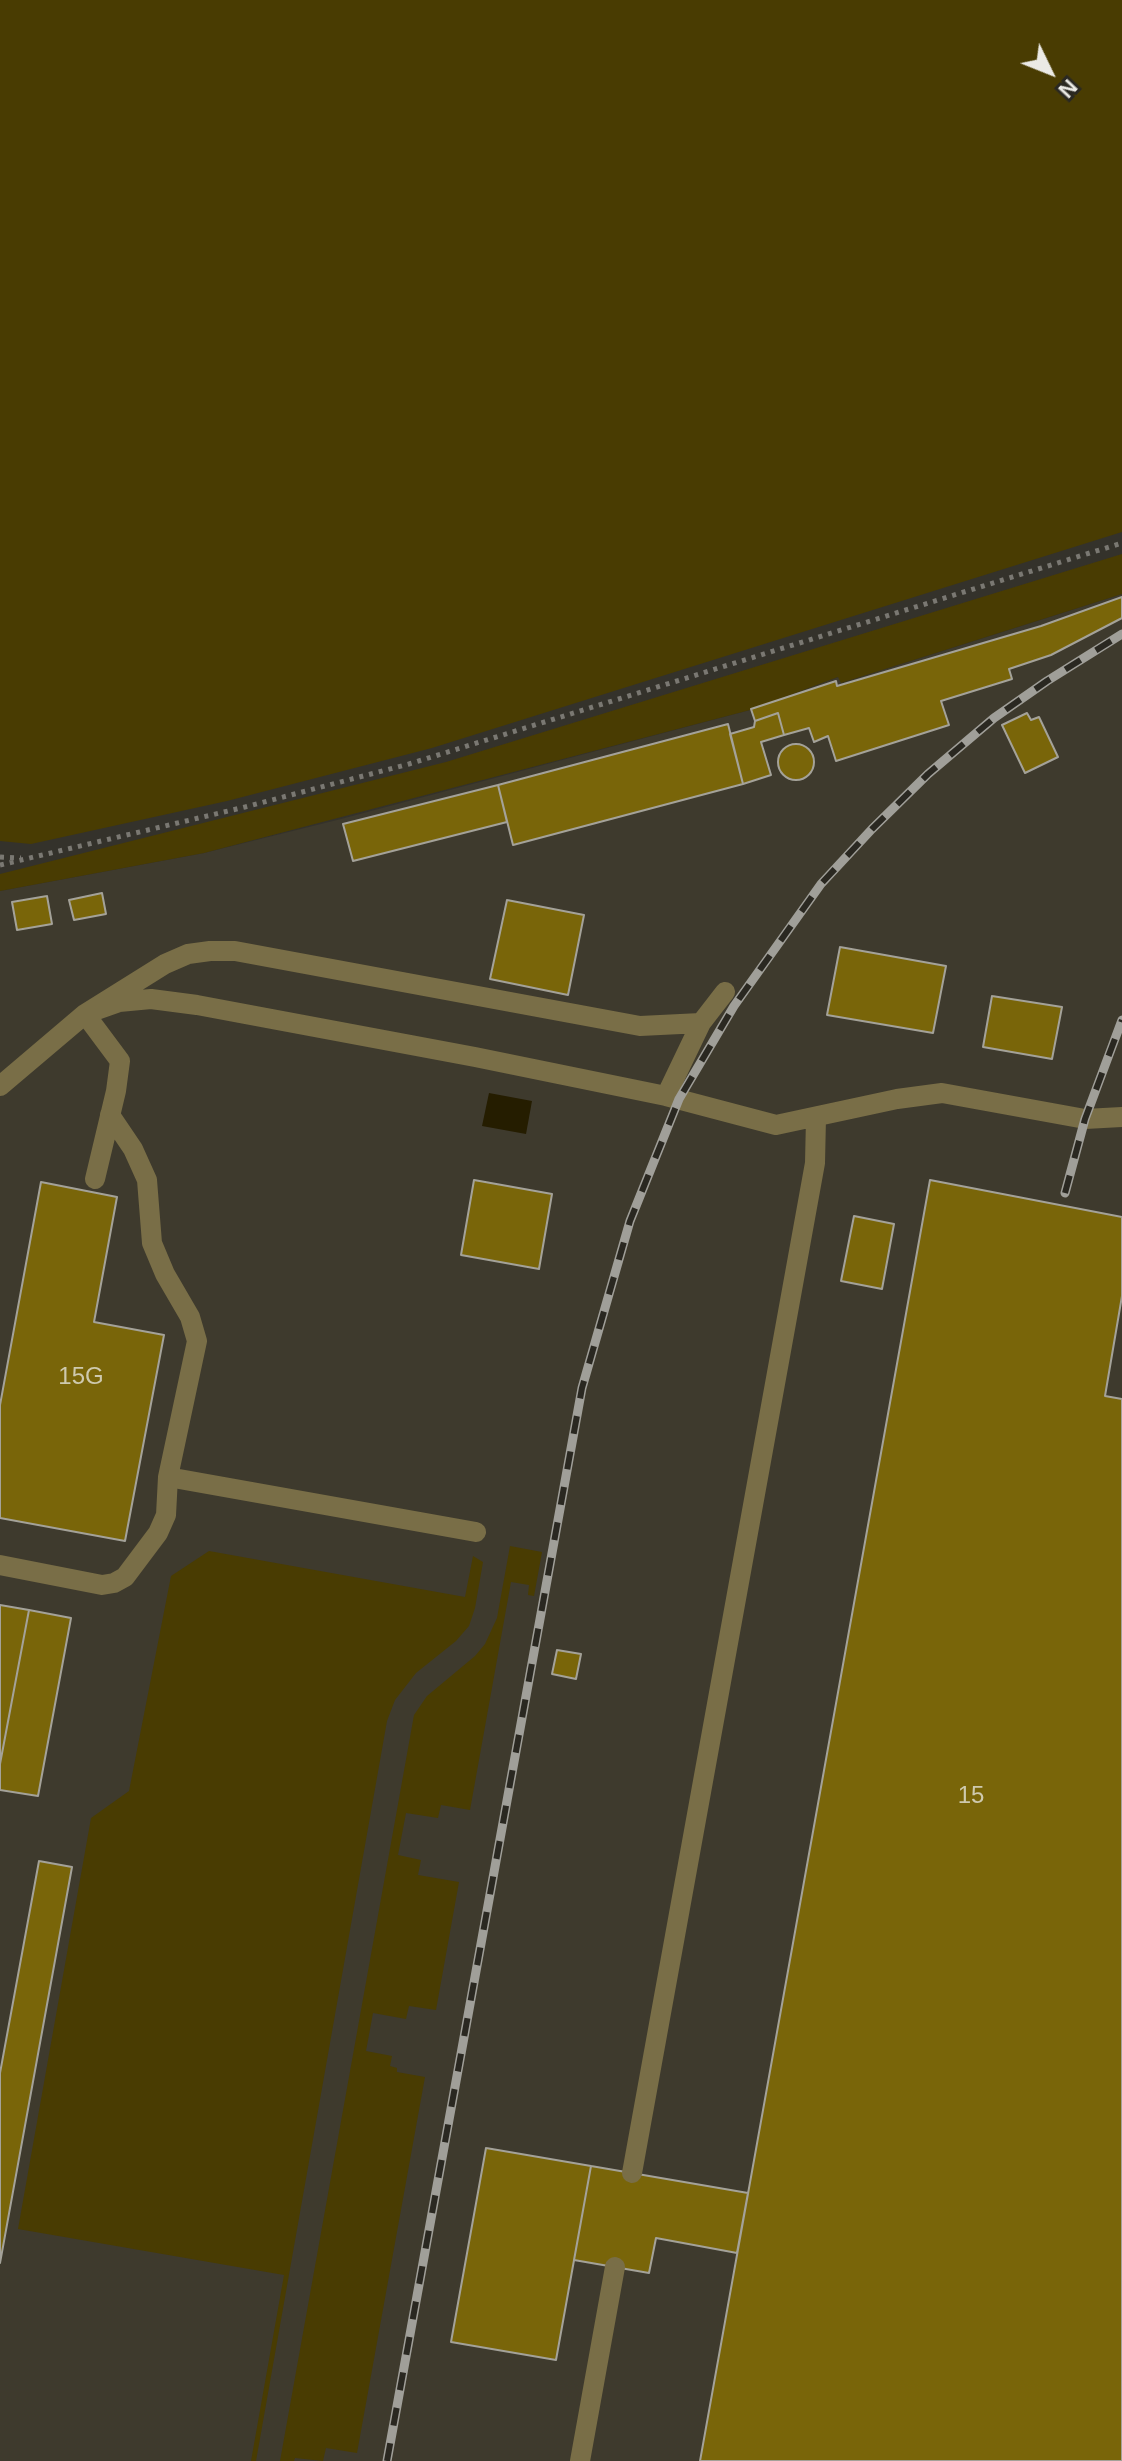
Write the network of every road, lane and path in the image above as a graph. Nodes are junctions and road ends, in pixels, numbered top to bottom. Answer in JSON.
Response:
{"nodes":[{"id":1,"x":1122,"y":543,"type":"edge"},
{"id":2,"x":0,"y":857,"type":"edge"},
{"id":3,"x":26,"y":858,"type":"junction"},
{"id":4,"x":0,"y":865,"type":"edge"},
{"id":5,"x":725,"y":992,"type":"dead end"},
{"id":6,"x":85,"y":1014,"type":"junction"},
{"id":7,"x":701,"y":1023,"type":"junction"},
{"id":8,"x":0,"y":1086,"type":"edge"},
{"id":9,"x":666,"y":1096,"type":"junction"},
{"id":10,"x":110,"y":1115,"type":"junction"},
{"id":11,"x":1122,"y":1117,"type":"edge"},
{"id":12,"x":816,"y":1118,"type":"junction"},
{"id":13,"x":95,"y":1179,"type":"dead end"},
{"id":14,"x":168,"y":1477,"type":"junction"},
{"id":15,"x":476,"y":1532,"type":"dead end"},
{"id":16,"x":0,"y":1565,"type":"edge"},
{"id":17,"x":632,"y":2173,"type":"dead end"},
{"id":18,"x":615,"y":2267,"type":"dead end"},
{"id":19,"x":580,"y":2461,"type":"edge"}],
"edges":[{"from":1,"to":3,"type":"path"},
{"from":2,"to":3,"type":"path"},
{"from":3,"to":4,"type":"path"},
{"from":5,"to":7,"type":"lane"},
{"from":6,"to":7,"type":"lane"},
{"from":6,"to":8,"type":"lane"},
{"from":6,"to":9,"type":"lane"},
{"from":6,"to":10,"type":"lane"},
{"from":7,"to":9,"type":"lane"},
{"from":9,"to":12,"type":"lane"},
{"from":10,"to":13,"type":"lane"},
{"from":10,"to":14,"type":"lane"},
{"from":11,"to":12,"type":"lane"},
{"from":12,"to":17,"type":"lane"},
{"from":14,"to":15,"type":"lane"},
{"from":14,"to":16,"type":"lane"},
{"from":18,"to":19,"type":"lane"}]}
